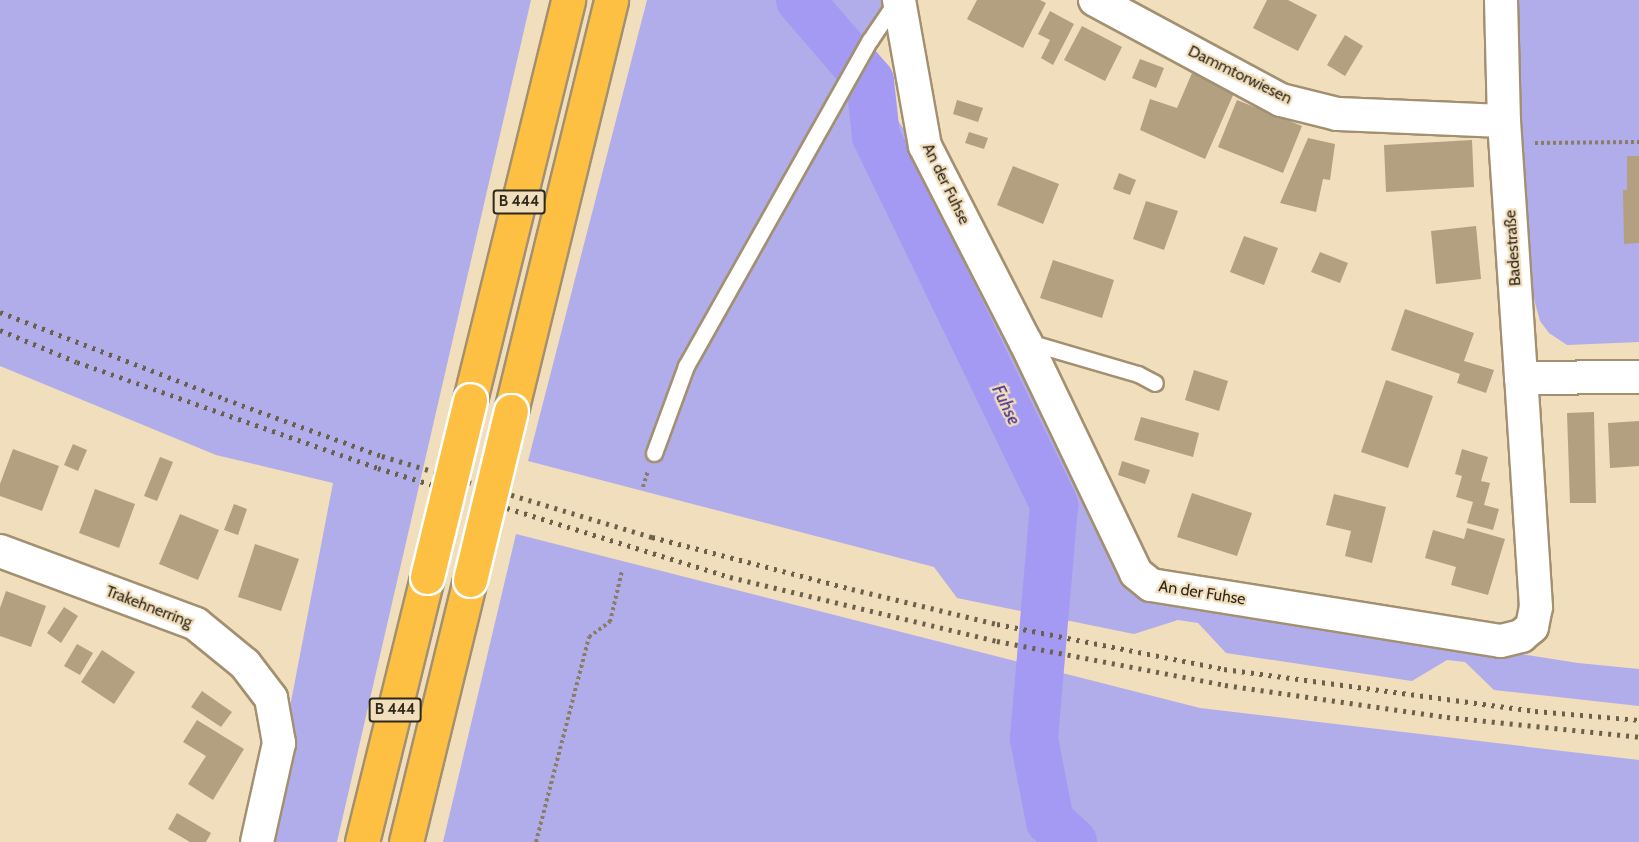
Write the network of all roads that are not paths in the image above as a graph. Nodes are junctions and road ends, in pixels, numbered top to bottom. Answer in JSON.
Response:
{"nodes":[{"id":1,"x":898,"y":0,"type":"edge"},
{"id":2,"x":1095,"y":0,"type":"edge"},
{"id":3,"x":1502,"y":0,"type":"edge"},
{"id":4,"x":568,"y":2,"type":"edge"},
{"id":5,"x":608,"y":10,"type":"edge"},
{"id":6,"x":1505,"y":132,"type":"junction"},
{"id":7,"x":1026,"y":341,"type":"junction"},
{"id":8,"x":1639,"y":377,"type":"edge"},
{"id":9,"x":1521,"y":378,"type":"junction"},
{"id":10,"x":1155,"y":383,"type":"dead end"},
{"id":11,"x":654,"y":453,"type":"dead end"},
{"id":12,"x":0,"y":550,"type":"edge"},
{"id":13,"x":257,"y":842,"type":"edge"},
{"id":14,"x":362,"y":842,"type":"edge"},
{"id":15,"x":406,"y":842,"type":"edge"}],
"edges":[{"from":1,"to":7,"type":"street","name":"An der Fuhse"},
{"from":1,"to":11,"type":"lane"},
{"from":2,"to":6,"type":"street","name":"Dammtorwiesen"},
{"from":3,"to":6,"type":"street","name":"Badestraße"},
{"from":4,"to":14,"type":"highway","number":"B 444","bridge":true},
{"from":5,"to":15,"type":"highway","number":"B 444","bridge":true},
{"from":6,"to":9,"type":"street","name":"Badestraße"},
{"from":7,"to":9,"type":"street","name":"An der Fuhse"},
{"from":7,"to":10,"type":"lane"},
{"from":8,"to":9,"type":"street"},
{"from":12,"to":13,"type":"street","name":"Trakehnerring"}]}
